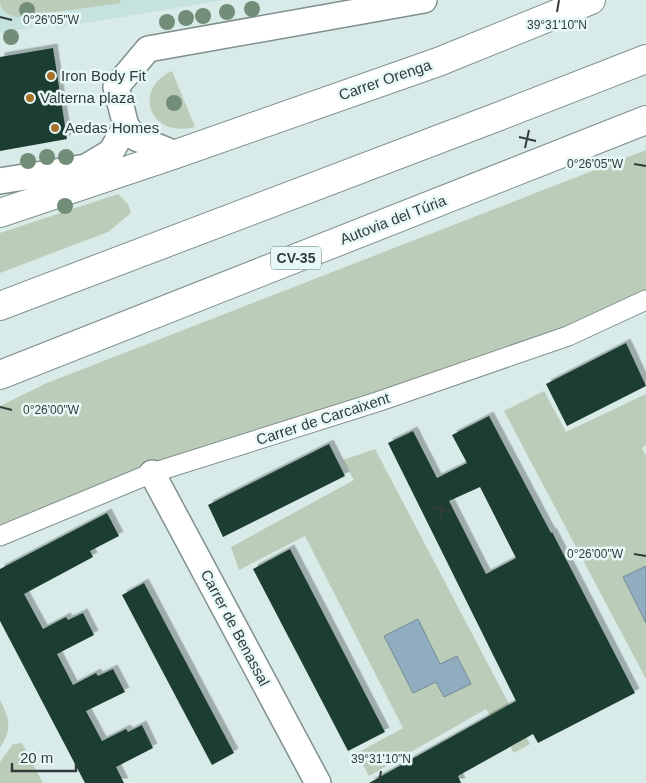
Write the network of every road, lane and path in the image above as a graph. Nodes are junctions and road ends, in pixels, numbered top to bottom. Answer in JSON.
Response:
{"nodes":[{"id":1,"x":424,"y":0,"type":"edge"},
{"id":2,"x":591,"y":0,"type":"edge"},
{"id":3,"x":646,"y":59,"type":"edge"},
{"id":4,"x":646,"y":120,"type":"edge"},
{"id":5,"x":126,"y":126,"type":"junction"},
{"id":6,"x":176,"y":154,"type":"junction"},
{"id":7,"x":0,"y":181,"type":"edge"},
{"id":8,"x":0,"y":213,"type":"edge"},
{"id":9,"x":646,"y":300,"type":"edge"},
{"id":10,"x":0,"y":306,"type":"edge"},
{"id":11,"x":0,"y":375,"type":"edge"},
{"id":12,"x":152,"y":473,"type":"junction"},
{"id":13,"x":0,"y":536,"type":"edge"},
{"id":14,"x":318,"y":783,"type":"edge"}],
"edges":[{"from":1,"to":5,"type":"street"},
{"from":2,"to":6,"type":"main road","name":"Carrer Orenga"},
{"from":3,"to":10,"type":"main road"},
{"from":4,"to":11,"type":"main road","name":"Autovia del Túria","number":"CV-35"},
{"from":5,"to":6,"type":"street"},
{"from":5,"to":7,"type":"street"},
{"from":6,"to":8,"type":"main road","name":"Carrer Orenga"},
{"from":9,"to":12,"type":"street","name":"Carrer de Carcaixent"},
{"from":12,"to":13,"type":"street","name":"Carrer de Carcaixent"},
{"from":12,"to":14,"type":"street","name":"Carrer de Benassal"}]}
